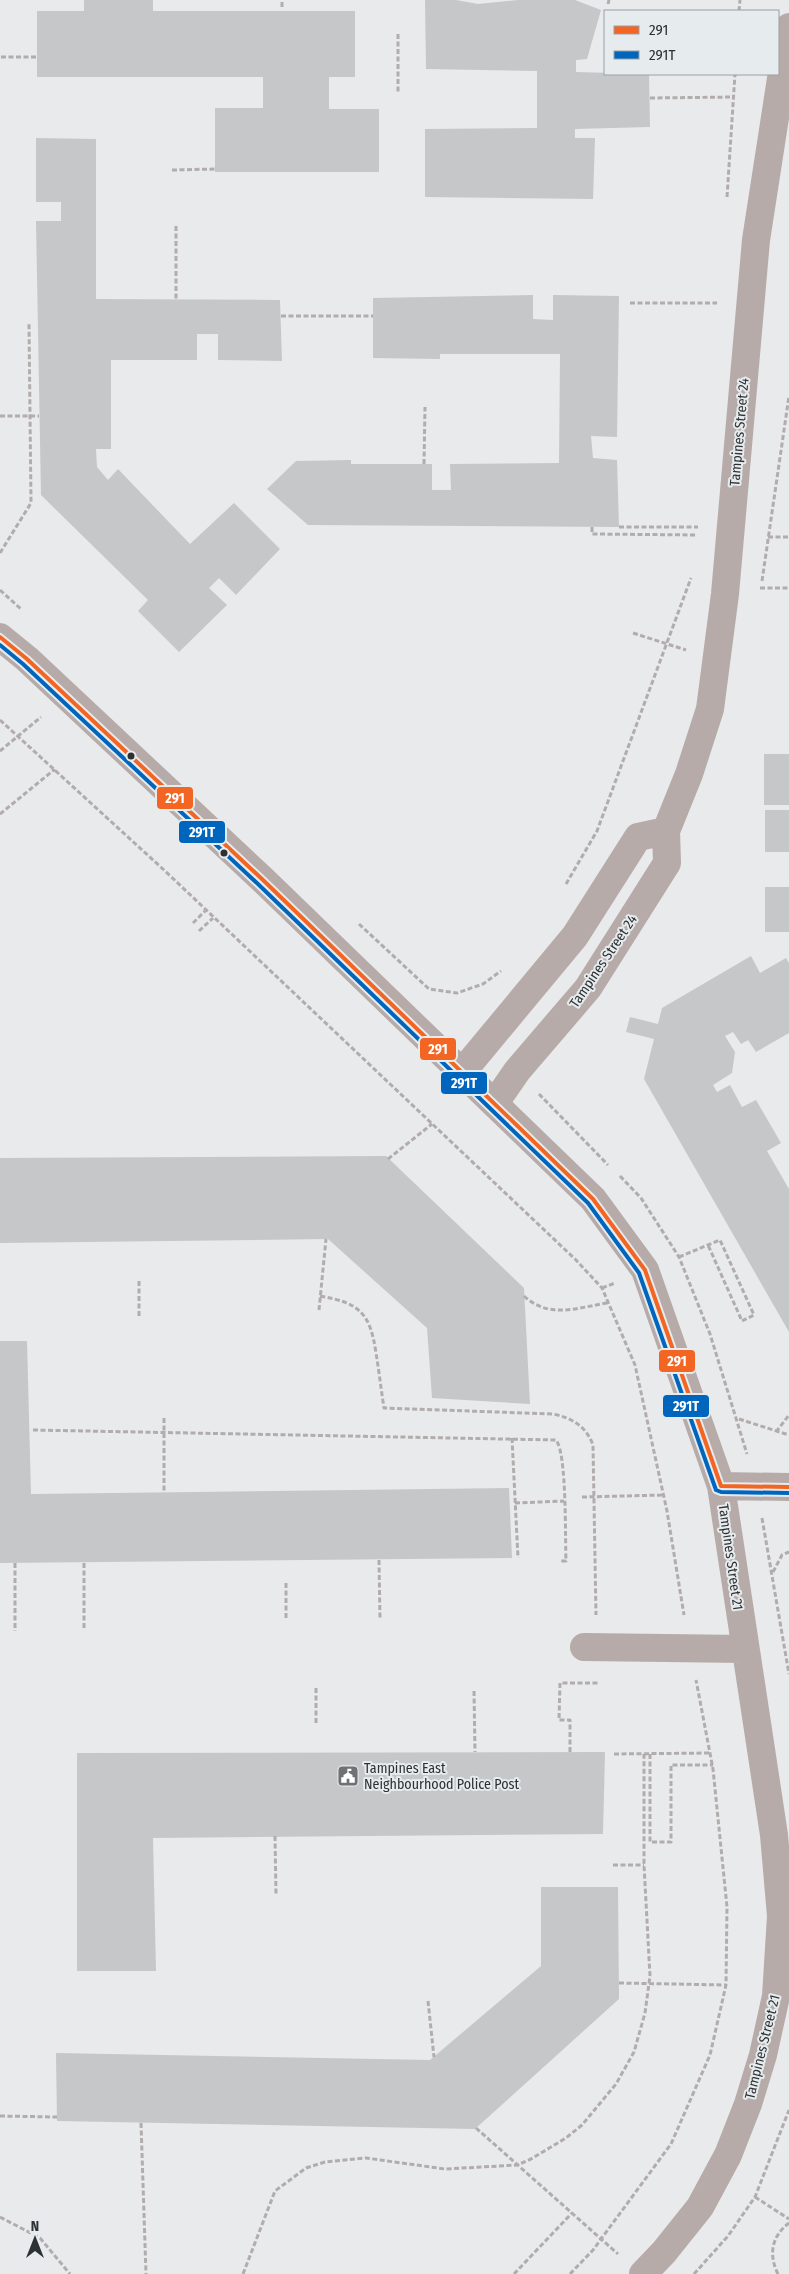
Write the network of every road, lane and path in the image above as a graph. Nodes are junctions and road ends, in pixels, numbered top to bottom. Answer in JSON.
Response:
{"nodes":[{"id":1,"x":282,"y":0,"type":"edge"},
{"id":2,"x":282,"y":7,"type":"dead end"},
{"id":3,"x":789,"y":27,"type":"edge"},
{"id":4,"x":398,"y":34,"type":"dead end"},
{"id":5,"x":1,"y":57,"type":"edge"},
{"id":6,"x":37,"y":57,"type":"dead end"},
{"id":7,"x":735,"y":75,"type":"edge"},
{"id":8,"x":398,"y":94,"type":"dead end"},
{"id":9,"x":734,"y":97,"type":"junction"},
{"id":10,"x":650,"y":98,"type":"dead end"},
{"id":11,"x":215,"y":169,"type":"dead end"},
{"id":12,"x":172,"y":170,"type":"dead end"},
{"id":13,"x":727,"y":202,"type":"dead end"},
{"id":14,"x":176,"y":226,"type":"dead end"},
{"id":15,"x":720,"y":294,"type":"dead end"},
{"id":16,"x":176,"y":300,"type":"dead end"},
{"id":17,"x":630,"y":303,"type":"dead end"},
{"id":18,"x":281,"y":316,"type":"dead end"},
{"id":19,"x":373,"y":316,"type":"dead end"},
{"id":20,"x":29,"y":324,"type":"dead end"},
{"id":21,"x":425,"y":407,"type":"dead end"},
{"id":22,"x":0,"y":416,"type":"edge"},
{"id":23,"x":30,"y":416,"type":"junction"},
{"id":24,"x":40,"y":416,"type":"dead end"},
{"id":25,"x":784,"y":431,"type":"dead end"},
{"id":26,"x":789,"y":431,"type":"edge"},
{"id":27,"x":424,"y":464,"type":"dead end"},
{"id":28,"x":592,"y":527,"type":"dead end"},
{"id":29,"x":619,"y":527,"type":"dead end"},
{"id":30,"x":704,"y":528,"type":"dead end"},
{"id":31,"x":704,"y":535,"type":"dead end"},
{"id":32,"x":768,"y":537,"type":"dead end"},
{"id":33,"x":789,"y":537,"type":"edge"},
{"id":34,"x":0,"y":553,"type":"edge"},
{"id":35,"x":694,"y":570,"type":"dead end"},
{"id":36,"x":760,"y":588,"type":"dead end"},
{"id":37,"x":789,"y":588,"type":"edge"},
{"id":38,"x":633,"y":633,"type":"dead end"},
{"id":39,"x":0,"y":638,"type":"edge"},
{"id":40,"x":667,"y":645,"type":"junction"},
{"id":41,"x":67,"y":697,"type":"junction"},
{"id":42,"x":0,"y":720,"type":"edge"},
{"id":43,"x":19,"y":735,"type":"junction"},
{"id":44,"x":0,"y":751,"type":"edge"},
{"id":45,"x":55,"y":769,"type":"junction"},
{"id":46,"x":0,"y":814,"type":"edge"},
{"id":47,"x":666,"y":831,"type":"junction"},
{"id":48,"x":564,"y":888,"type":"dead end"},
{"id":49,"x":206,"y":910,"type":"junction"},
{"id":50,"x":213,"y":918,"type":"junction"},
{"id":51,"x":193,"y":923,"type":"dead end"},
{"id":52,"x":199,"y":931,"type":"dead end"},
{"id":53,"x":502,"y":970,"type":"dead end"},
{"id":54,"x":429,"y":989,"type":"dead end"},
{"id":55,"x":463,"y":1071,"type":"junction"},
{"id":56,"x":495,"y":1103,"type":"junction"},
{"id":57,"x":432,"y":1124,"type":"junction"},
{"id":58,"x":388,"y":1159,"type":"dead end"},
{"id":59,"x":326,"y":1238,"type":"dead end"},
{"id":60,"x":708,"y":1244,"type":"junction"},
{"id":61,"x":679,"y":1256,"type":"dead end"},
{"id":62,"x":139,"y":1281,"type":"dead end"},
{"id":63,"x":320,"y":1296,"type":"junction"},
{"id":64,"x":524,"y":1296,"type":"dead end"},
{"id":65,"x":608,"y":1304,"type":"junction"},
{"id":66,"x":318,"y":1310,"type":"dead end"},
{"id":67,"x":139,"y":1316,"type":"dead end"},
{"id":68,"x":789,"y":1415,"type":"edge"},
{"id":69,"x":164,"y":1418,"type":"dead end"},
{"id":70,"x":738,"y":1419,"type":"dead end"},
{"id":71,"x":33,"y":1430,"type":"dead end"},
{"id":72,"x":776,"y":1432,"type":"junction"},
{"id":73,"x":164,"y":1433,"type":"junction"},
{"id":74,"x":789,"y":1435,"type":"edge"},
{"id":75,"x":512,"y":1438,"type":"junction"},
{"id":76,"x":721,"y":1486,"type":"junction"},
{"id":77,"x":789,"y":1486,"type":"edge"},
{"id":78,"x":164,"y":1492,"type":"dead end"},
{"id":79,"x":663,"y":1495,"type":"junction"},
{"id":80,"x":582,"y":1496,"type":"dead end"},
{"id":81,"x":593,"y":1496,"type":"junction"},
{"id":82,"x":564,"y":1501,"type":"junction"},
{"id":83,"x":515,"y":1502,"type":"junction"},
{"id":84,"x":789,"y":1552,"type":"edge"},
{"id":85,"x":518,"y":1558,"type":"dead end"},
{"id":86,"x":379,"y":1560,"type":"dead end"},
{"id":87,"x":560,"y":1561,"type":"dead end"},
{"id":88,"x":15,"y":1563,"type":"dead end"},
{"id":89,"x":84,"y":1563,"type":"dead end"},
{"id":90,"x":286,"y":1583,"type":"dead end"},
{"id":91,"x":380,"y":1619,"type":"dead end"},
{"id":92,"x":286,"y":1620,"type":"dead end"},
{"id":93,"x":596,"y":1620,"type":"dead end"},
{"id":94,"x":84,"y":1628,"type":"dead end"},
{"id":95,"x":15,"y":1631,"type":"dead end"},
{"id":96,"x":584,"y":1647,"type":"dead end"},
{"id":97,"x":690,"y":1648,"type":"junction"},
{"id":98,"x":745,"y":1649,"type":"junction"},
{"id":99,"x":789,"y":1674,"type":"edge"},
{"id":100,"x":560,"y":1683,"type":"dead end"},
{"id":101,"x":316,"y":1688,"type":"dead end"},
{"id":102,"x":474,"y":1691,"type":"dead end"},
{"id":103,"x":316,"y":1724,"type":"dead end"},
{"id":104,"x":475,"y":1752,"type":"dead end"},
{"id":105,"x":570,"y":1752,"type":"dead end"},
{"id":106,"x":710,"y":1753,"type":"junction"},
{"id":107,"x":614,"y":1754,"type":"dead end"},
{"id":108,"x":644,"y":1754,"type":"junction"},
{"id":109,"x":650,"y":1754,"type":"junction"},
{"id":110,"x":713,"y":1767,"type":"junction"},
{"id":111,"x":275,"y":1836,"type":"dead end"},
{"id":112,"x":613,"y":1865,"type":"dead end"},
{"id":113,"x":644,"y":1865,"type":"junction"},
{"id":114,"x":276,"y":1895,"type":"dead end"},
{"id":115,"x":785,"y":1916,"type":"edge"},
{"id":116,"x":619,"y":1983,"type":"dead end"},
{"id":117,"x":648,"y":1984,"type":"junction"},
{"id":118,"x":726,"y":1986,"type":"junction"},
{"id":119,"x":428,"y":2001,"type":"dead end"},
{"id":120,"x":434,"y":2057,"type":"dead end"},
{"id":121,"x":789,"y":2110,"type":"edge"},
{"id":122,"x":0,"y":2116,"type":"edge"},
{"id":123,"x":57,"y":2117,"type":"dead end"},
{"id":124,"x":141,"y":2123,"type":"dead end"},
{"id":125,"x":476,"y":2128,"type":"dead end"},
{"id":126,"x":517,"y":2165,"type":"junction"},
{"id":127,"x":755,"y":2197,"type":"junction"},
{"id":128,"x":572,"y":2214,"type":"junction"},
{"id":129,"x":0,"y":2217,"type":"edge"},
{"id":130,"x":789,"y":2221,"type":"edge"},
{"id":131,"x":596,"y":2235,"type":"dead end"},
{"id":132,"x":70,"y":2274,"type":"edge"},
{"id":133,"x":146,"y":2274,"type":"edge"},
{"id":134,"x":243,"y":2274,"type":"edge"},
{"id":135,"x":514,"y":2274,"type":"edge"},
{"id":136,"x":570,"y":2274,"type":"edge"},
{"id":137,"x":642,"y":2274,"type":"edge"},
{"id":138,"x":694,"y":2274,"type":"edge"},
{"id":139,"x":778,"y":2274,"type":"edge"}],
"edges":[{"from":1,"to":2,"type":"path"},
{"from":3,"to":47,"type":"street","name":"Tampines Street 24"},
{"from":4,"to":8,"type":"path"},
{"from":5,"to":6,"type":"path"},
{"from":7,"to":9,"type":"path"},
{"from":9,"to":10,"type":"path"},
{"from":9,"to":13,"type":"path"},
{"from":11,"to":12,"type":"path"},
{"from":14,"to":16,"type":"path"},
{"from":15,"to":17,"type":"path"},
{"from":18,"to":19,"type":"path"},
{"from":20,"to":23,"type":"path"},
{"from":21,"to":27,"type":"path"},
{"from":22,"to":23,"type":"path"},
{"from":23,"to":24,"type":"path"},
{"from":23,"to":34,"type":"path"},
{"from":25,"to":26,"type":"path"},
{"from":28,"to":31,"type":"path"},
{"from":29,"to":30,"type":"path"},
{"from":32,"to":33,"type":"path"},
{"from":35,"to":40,"type":"path"},
{"from":36,"to":37,"type":"path"},
{"from":38,"to":40,"type":"path"},
{"from":39,"to":41,"type":"street","name":"Tampines Street 21"},
{"from":40,"to":48,"type":"path"},
{"from":41,"to":43,"type":"path"},
{"from":41,"to":55,"type":"street","name":"Tampines Street 21"},
{"from":42,"to":43,"type":"path"},
{"from":43,"to":44,"type":"path"},
{"from":43,"to":45,"type":"path"},
{"from":45,"to":46,"type":"path"},
{"from":45,"to":49,"type":"path"},
{"from":47,"to":55,"type":"street"},
{"from":47,"to":56,"type":"street","name":"Tampines Street 24"},
{"from":49,"to":50,"type":"path"},
{"from":49,"to":51,"type":"path"},
{"from":50,"to":52,"type":"path"},
{"from":50,"to":57,"type":"path"},
{"from":53,"to":54,"type":"path"},
{"from":55,"to":56,"type":"street","name":"Tampines Street 21"},
{"from":56,"to":76,"type":"street","name":"Tampines Street 21"},
{"from":57,"to":58,"type":"path"},
{"from":57,"to":65,"type":"path"},
{"from":59,"to":63,"type":"path"},
{"from":60,"to":60,"type":"path"},
{"from":60,"to":61,"type":"path"},
{"from":62,"to":67,"type":"path"},
{"from":63,"to":66,"type":"path"},
{"from":63,"to":81,"type":"path"},
{"from":64,"to":65,"type":"path"},
{"from":65,"to":79,"type":"path"},
{"from":68,"to":72,"type":"path"},
{"from":69,"to":73,"type":"path"},
{"from":70,"to":72,"type":"path"},
{"from":71,"to":73,"type":"path"},
{"from":72,"to":74,"type":"path"},
{"from":73,"to":75,"type":"path"},
{"from":73,"to":78,"type":"path"},
{"from":75,"to":82,"type":"path"},
{"from":75,"to":83,"type":"path"},
{"from":76,"to":77,"type":"street"},
{"from":76,"to":98,"type":"street","name":"Tampines Street 21"},
{"from":79,"to":81,"type":"path"},
{"from":79,"to":97,"type":"path"},
{"from":80,"to":81,"type":"path"},
{"from":81,"to":93,"type":"path"},
{"from":82,"to":83,"type":"path"},
{"from":82,"to":87,"type":"path"},
{"from":83,"to":85,"type":"path"},
{"from":84,"to":99,"type":"path"},
{"from":86,"to":91,"type":"path"},
{"from":88,"to":95,"type":"path"},
{"from":89,"to":94,"type":"path"},
{"from":90,"to":92,"type":"path"},
{"from":96,"to":97,"type":"street"},
{"from":97,"to":98,"type":"street"},
{"from":97,"to":106,"type":"path"},
{"from":98,"to":115,"type":"street","name":"Tampines Street 21"},
{"from":100,"to":105,"type":"path"},
{"from":101,"to":103,"type":"path"},
{"from":102,"to":104,"type":"path"},
{"from":106,"to":109,"type":"path"},
{"from":106,"to":110,"type":"path"},
{"from":107,"to":108,"type":"path"},
{"from":108,"to":109,"type":"path"},
{"from":108,"to":113,"type":"path"},
{"from":109,"to":110,"type":"path"},
{"from":110,"to":118,"type":"path"},
{"from":111,"to":114,"type":"path"},
{"from":112,"to":113,"type":"path"},
{"from":113,"to":117,"type":"path"},
{"from":115,"to":137,"type":"street","name":"Tampines Street 21"},
{"from":116,"to":117,"type":"path"},
{"from":117,"to":118,"type":"path"},
{"from":117,"to":126,"type":"path"},
{"from":118,"to":136,"type":"path"},
{"from":119,"to":120,"type":"path"},
{"from":121,"to":127,"type":"path"},
{"from":122,"to":123,"type":"path"},
{"from":124,"to":133,"type":"path"},
{"from":125,"to":126,"type":"path"},
{"from":126,"to":128,"type":"path"},
{"from":126,"to":134,"type":"path"},
{"from":127,"to":130,"type":"path"},
{"from":127,"to":138,"type":"path"},
{"from":128,"to":131,"type":"path"},
{"from":128,"to":135,"type":"path"},
{"from":129,"to":132,"type":"path"},
{"from":130,"to":139,"type":"path"}]}
